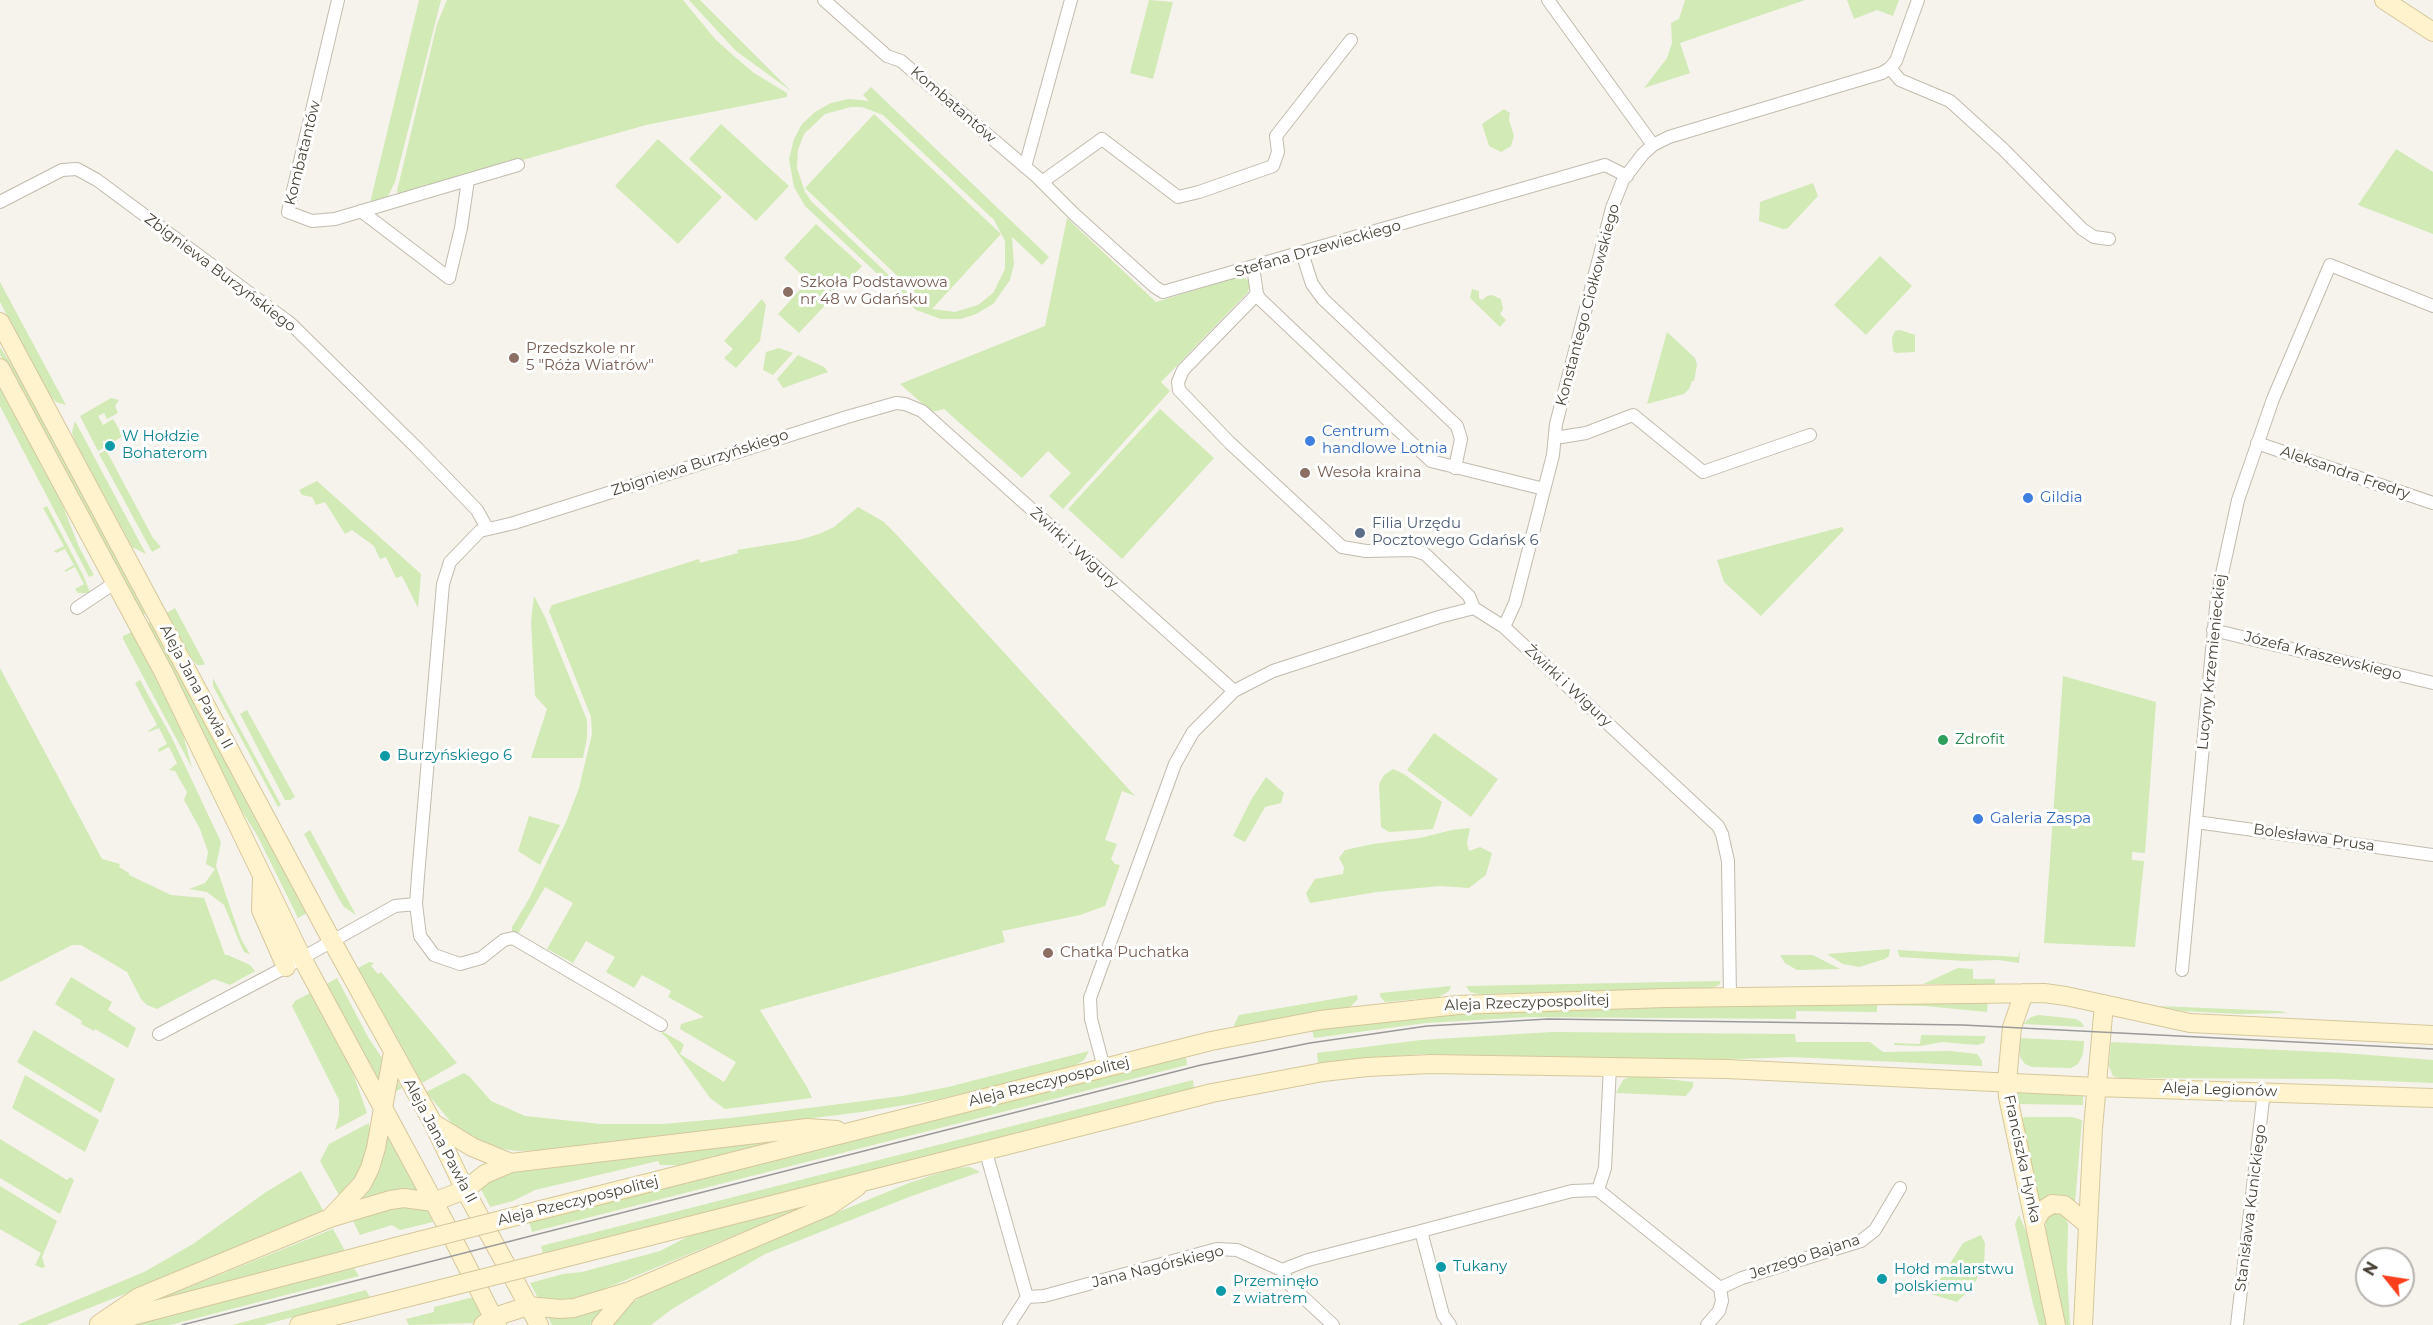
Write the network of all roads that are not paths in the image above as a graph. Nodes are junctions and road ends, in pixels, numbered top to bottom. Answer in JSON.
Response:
{"nodes":[{"id":1,"x":338,"y":0,"type":"edge"},
{"id":2,"x":824,"y":0,"type":"edge"},
{"id":3,"x":1071,"y":0,"type":"edge"},
{"id":4,"x":1548,"y":0,"type":"edge"},
{"id":5,"x":1918,"y":0,"type":"edge"},
{"id":6,"x":2384,"y":0,"type":"edge"},
{"id":7,"x":2433,"y":32,"type":"edge"},
{"id":8,"x":1351,"y":40,"type":"dead end"},
{"id":9,"x":1890,"y":68,"type":"junction"},
{"id":10,"x":1653,"y":145,"type":"junction"},
{"id":11,"x":518,"y":165,"type":"dead end"},
{"id":12,"x":1025,"y":167,"type":"junction"},
{"id":13,"x":1627,"y":176,"type":"junction"},
{"id":14,"x":468,"y":180,"type":"junction"},
{"id":15,"x":1042,"y":182,"type":"junction"},
{"id":16,"x":0,"y":202,"type":"edge"},
{"id":17,"x":361,"y":211,"type":"junction"},
{"id":18,"x":2109,"y":239,"type":"dead end"},
{"id":19,"x":1302,"y":253,"type":"junction"},
{"id":20,"x":1253,"y":267,"type":"junction"},
{"id":21,"x":1257,"y":294,"type":"junction"},
{"id":22,"x":2433,"y":306,"type":"edge"},
{"id":23,"x":0,"y":322,"type":"edge"},
{"id":24,"x":0,"y":368,"type":"edge"},
{"id":25,"x":914,"y":406,"type":"joint"},
{"id":26,"x":1810,"y":435,"type":"dead end"},
{"id":27,"x":1555,"y":438,"type":"junction"},
{"id":28,"x":2257,"y":443,"type":"junction"},
{"id":29,"x":1455,"y":468,"type":"junction"},
{"id":30,"x":1544,"y":489,"type":"junction"},
{"id":31,"x":2433,"y":503,"type":"edge"},
{"id":32,"x":487,"y":528,"type":"junction"},
{"id":33,"x":116,"y":582,"type":"junction"},
{"id":34,"x":76,"y":608,"type":"dead end"},
{"id":35,"x":1474,"y":608,"type":"junction"},
{"id":36,"x":1504,"y":627,"type":"junction"},
{"id":37,"x":2213,"y":630,"type":"junction"},
{"id":38,"x":2433,"y":683,"type":"edge"},
{"id":39,"x":1234,"y":691,"type":"junction"},
{"id":40,"x":2196,"y":822,"type":"junction"},
{"id":41,"x":2433,"y":855,"type":"edge"},
{"id":42,"x":262,"y":877,"type":"junction"},
{"id":43,"x":416,"y":904,"type":"junction"},
{"id":44,"x":332,"y":941,"type":"junction"},
{"id":45,"x":302,"y":958,"type":"junction"},
{"id":46,"x":286,"y":967,"type":"junction"},
{"id":47,"x":2182,"y":970,"type":"dead end"},
{"id":48,"x":2024,"y":993,"type":"junction"},
{"id":49,"x":1730,"y":997,"type":"junction"},
{"id":50,"x":2104,"y":1004,"type":"junction"},
{"id":51,"x":662,"y":1025,"type":"dead end"},
{"id":52,"x":159,"y":1034,"type":"dead end"},
{"id":53,"x":2433,"y":1035,"type":"edge"},
{"id":54,"x":393,"y":1052,"type":"junction"},
{"id":55,"x":1610,"y":1066,"type":"junction"},
{"id":56,"x":1104,"y":1068,"type":"junction"},
{"id":57,"x":2007,"y":1081,"type":"junction"},
{"id":58,"x":2096,"y":1087,"type":"junction"},
{"id":59,"x":2264,"y":1091,"type":"junction"},
{"id":60,"x":2433,"y":1098,"type":"edge"},
{"id":61,"x":383,"y":1108,"type":"junction"},
{"id":62,"x":433,"y":1123,"type":"junction"},
{"id":63,"x":854,"y":1131,"type":"junction"},
{"id":64,"x":985,"y":1149,"type":"junction"},
{"id":65,"x":511,"y":1163,"type":"junction"},
{"id":66,"x":868,"y":1180,"type":"junction"},
{"id":67,"x":1900,"y":1188,"type":"dead end"},
{"id":68,"x":465,"y":1190,"type":"junction"},
{"id":69,"x":1598,"y":1190,"type":"junction"},
{"id":70,"x":433,"y":1202,"type":"junction"},
{"id":71,"x":330,"y":1218,"type":"junction"},
{"id":72,"x":2036,"y":1222,"type":"junction"},
{"id":73,"x":2087,"y":1224,"type":"junction"},
{"id":74,"x":1421,"y":1231,"type":"junction"},
{"id":75,"x":1282,"y":1270,"type":"junction"},
{"id":76,"x":1720,"y":1288,"type":"junction"},
{"id":77,"x":630,"y":1290,"type":"junction"},
{"id":78,"x":1027,"y":1297,"type":"junction"},
{"id":79,"x":528,"y":1306,"type":"junction"},
{"id":80,"x":491,"y":1322,"type":"edge"},
{"id":81,"x":98,"y":1325,"type":"edge"},
{"id":82,"x":299,"y":1325,"type":"edge"},
{"id":83,"x":538,"y":1325,"type":"edge"},
{"id":84,"x":601,"y":1325,"type":"edge"},
{"id":85,"x":1009,"y":1325,"type":"edge"},
{"id":86,"x":1333,"y":1325,"type":"edge"},
{"id":87,"x":1450,"y":1325,"type":"edge"},
{"id":88,"x":1707,"y":1325,"type":"edge"},
{"id":89,"x":2056,"y":1325,"type":"edge"},
{"id":90,"x":2084,"y":1325,"type":"edge"},
{"id":91,"x":2237,"y":1325,"type":"edge"}],
"edges":[{"from":1,"to":17,"type":"street","name":"Kombatantów"},
{"from":2,"to":12,"type":"street","name":"Kombatantów"},
{"from":3,"to":12,"type":"street"},
{"from":4,"to":10,"type":"street"},
{"from":5,"to":9,"type":"street"},
{"from":6,"to":7,"type":"main road"},
{"from":8,"to":15,"type":"street"},
{"from":9,"to":10,"type":"street","name":"Konstantego Ciołkowskiego"},
{"from":9,"to":18,"type":"street"},
{"from":10,"to":13,"type":"street","name":"Konstantego Ciołkowskiego"},
{"from":11,"to":14,"type":"street","name":"Kombatantów"},
{"from":12,"to":15,"type":"street","name":"Stefana Drzewieckiego"},
{"from":13,"to":19,"type":"street","name":"Stefana Drzewieckiego"},
{"from":13,"to":27,"type":"street","name":"Konstantego Ciołkowskiego"},
{"from":14,"to":17,"type":"street","name":"Kombatantów"},
{"from":14,"to":17,"type":"street"},
{"from":15,"to":20,"type":"street","name":"Stefana Drzewieckiego"},
{"from":16,"to":32,"type":"street","name":"Zbigniewa Burzyńskiego"},
{"from":19,"to":20,"type":"street","name":"Stefana Drzewieckiego"},
{"from":19,"to":29,"type":"street"},
{"from":20,"to":21,"type":"street"},
{"from":21,"to":29,"type":"street"},
{"from":21,"to":35,"type":"street"},
{"from":22,"to":28,"type":"street","name":"Lucyny Krzemienieckiej"},
{"from":23,"to":44,"type":"main road","name":"Aleja Jana Pawła II"},
{"from":24,"to":33,"type":"main road","name":"Aleja Jana Pawła II"},
{"from":25,"to":32,"type":"street","name":"Zbigniewa Burzyńskiego"},
{"from":25,"to":39,"type":"street","name":"Żwirki i Wigury"},
{"from":26,"to":27,"type":"street"},
{"from":27,"to":30,"type":"street","name":"Konstantego Ciołkowskiego"},
{"from":28,"to":31,"type":"street","name":"Aleksandra Fredry"},
{"from":28,"to":37,"type":"street","name":"Lucyny Krzemienieckiej"},
{"from":29,"to":30,"type":"street"},
{"from":30,"to":36,"type":"street","name":"Konstantego Ciołkowskiego"},
{"from":32,"to":43,"type":"street","name":"Zbigniewa Burzyńskiego"},
{"from":33,"to":34,"type":"street"},
{"from":33,"to":42,"type":"main road","name":"Aleja Jana Pawła II"},
{"from":35,"to":36,"type":"street","name":"Żwirki i Wigury"},
{"from":35,"to":39,"type":"street"},
{"from":36,"to":49,"type":"street","name":"Żwirki i Wigury"},
{"from":37,"to":38,"type":"street","name":"Józefa Kraszewskiego"},
{"from":37,"to":40,"type":"street","name":"Lucyny Krzemienieckiej"},
{"from":39,"to":56,"type":"street"},
{"from":40,"to":41,"type":"street","name":"Bolesława Prusa"},
{"from":40,"to":47,"type":"street","name":"Lucyny Krzemienieckiej"},
{"from":42,"to":45,"type":"main road","name":"Aleja Jana Pawła II"},
{"from":42,"to":46,"type":"main road"},
{"from":43,"to":44,"type":"street"},
{"from":43,"to":51,"type":"street","name":"Zbigniewa Burzyńskiego"},
{"from":44,"to":45,"type":"street"},
{"from":44,"to":54,"type":"main road","name":"Aleja Jana Pawła II"},
{"from":45,"to":46,"type":"street"},
{"from":45,"to":61,"type":"main road","name":"Aleja Jana Pawła II"},
{"from":46,"to":52,"type":"street"},
{"from":48,"to":49,"type":"main road","name":"Aleja Rzeczypospolitej"},
{"from":48,"to":50,"type":"main road"},
{"from":48,"to":57,"type":"main road","name":"Franciszka Hynka"},
{"from":49,"to":56,"type":"main road","name":"Aleja Rzeczypospolitej"},
{"from":50,"to":53,"type":"main road"},
{"from":50,"to":58,"type":"main road"},
{"from":54,"to":61,"type":"main road","name":"Aleja Jana Pawła II"},
{"from":54,"to":62,"type":"main road","name":"Aleja Jana Pawła II"},
{"from":55,"to":57,"type":"main road"},
{"from":55,"to":64,"type":"main road"},
{"from":55,"to":69,"type":"street"},
{"from":56,"to":63,"type":"main road","name":"Aleja Rzeczypospolitej"},
{"from":57,"to":58,"type":"main road","name":"Aleja Legionów"},
{"from":57,"to":72,"type":"main road","name":"Franciszka Hynka"},
{"from":58,"to":59,"type":"main road","name":"Aleja Legionów"},
{"from":58,"to":73,"type":"main road"},
{"from":59,"to":60,"type":"main road","name":"Aleja Legionów"},
{"from":59,"to":91,"type":"street","name":"Stanisława Kunickiego"},
{"from":61,"to":70,"type":"main road","name":"Aleja Jana Pawła II"},
{"from":61,"to":71,"type":"main road"},
{"from":62,"to":65,"type":"main road"},
{"from":62,"to":68,"type":"main road","name":"Aleja Jana Pawła II"},
{"from":63,"to":65,"type":"main road"},
{"from":63,"to":81,"type":"main road","name":"Aleja Rzeczypospolitej","bridge":true},
{"from":64,"to":66,"type":"main road"},
{"from":64,"to":78,"type":"street"},
{"from":65,"to":68,"type":"main road"},
{"from":66,"to":77,"type":"main road"},
{"from":66,"to":82,"type":"main road","bridge":true},
{"from":67,"to":76,"type":"street","name":"Jerzego Bajana"},
{"from":68,"to":70,"type":"main road"},
{"from":68,"to":79,"type":"main road","name":"Aleja Jana Pawła II"},
{"from":69,"to":74,"type":"street"},
{"from":69,"to":76,"type":"street"},
{"from":70,"to":71,"type":"main road"},
{"from":70,"to":80,"type":"main road","name":"Aleja Jana Pawła II"},
{"from":71,"to":81,"type":"main road"},
{"from":72,"to":73,"type":"main road"},
{"from":72,"to":89,"type":"main road","name":"Franciszka Hynka"},
{"from":73,"to":90,"type":"main road"},
{"from":74,"to":75,"type":"street"},
{"from":74,"to":87,"type":"street"},
{"from":75,"to":78,"type":"street","name":"Jana Nagórskiego"},
{"from":75,"to":86,"type":"street","name":"Jana Nagórskiego"},
{"from":76,"to":88,"type":"street"},
{"from":77,"to":79,"type":"main road"},
{"from":77,"to":84,"type":"main road"},
{"from":78,"to":85,"type":"street"},
{"from":79,"to":80,"type":"main road"},
{"from":79,"to":83,"type":"main road","name":"Aleja Jana Pawła II"}]}
